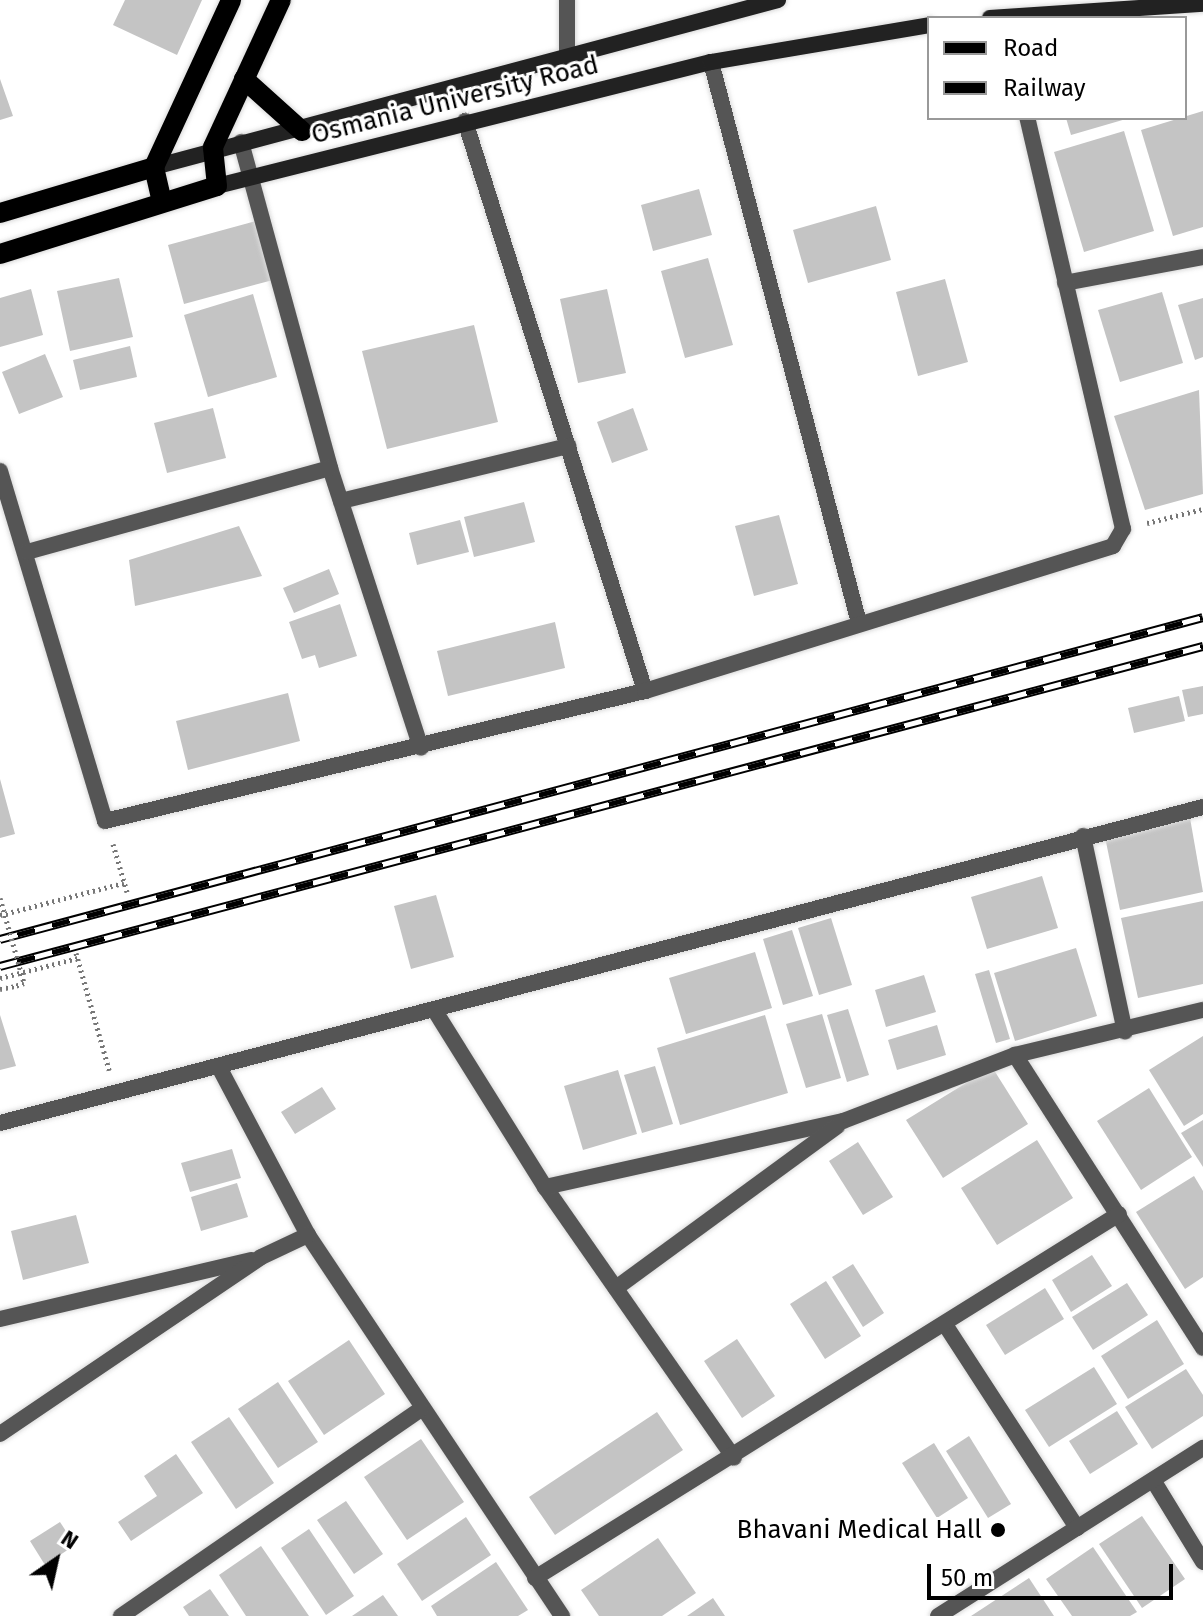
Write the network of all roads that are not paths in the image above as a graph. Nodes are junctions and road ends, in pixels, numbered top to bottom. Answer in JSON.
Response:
{"nodes":[{"id":1,"x":231,"y":0,"type":"edge"},
{"id":2,"x":281,"y":0,"type":"edge"},
{"id":3,"x":567,"y":0,"type":"edge"},
{"id":4,"x":778,"y":0,"type":"edge"},
{"id":5,"x":1203,"y":4,"type":"edge"},
{"id":6,"x":1015,"y":16,"type":"edge"},
{"id":7,"x":927,"y":25,"type":"edge"},
{"id":8,"x":567,"y":54,"type":"junction"},
{"id":9,"x":711,"y":62,"type":"junction"},
{"id":10,"x":244,"y":79,"type":"junction"},
{"id":11,"x":1027,"y":120,"type":"edge"},
{"id":12,"x":465,"y":121,"type":"junction"},
{"id":13,"x":302,"y":131,"type":"junction"},
{"id":14,"x":241,"y":142,"type":"junction"},
{"id":15,"x":213,"y":147,"type":"junction"},
{"id":16,"x":154,"y":167,"type":"junction"},
{"id":17,"x":249,"y":180,"type":"junction"},
{"id":18,"x":217,"y":186,"type":"junction"},
{"id":19,"x":162,"y":202,"type":"junction"},
{"id":20,"x":0,"y":213,"type":"edge"},
{"id":21,"x":0,"y":254,"type":"edge"},
{"id":22,"x":1203,"y":257,"type":"edge"},
{"id":23,"x":1065,"y":283,"type":"junction"},
{"id":24,"x":568,"y":446,"type":"junction"},
{"id":25,"x":330,"y":468,"type":"junction"},
{"id":26,"x":0,"y":471,"type":"edge"},
{"id":27,"x":341,"y":501,"type":"junction"},
{"id":28,"x":27,"y":552,"type":"junction"},
{"id":29,"x":859,"y":623,"type":"junction"},
{"id":30,"x":645,"y":691,"type":"junction"},
{"id":31,"x":421,"y":748,"type":"junction"},
{"id":32,"x":1203,"y":807,"type":"edge"},
{"id":33,"x":1083,"y":836,"type":"junction"},
{"id":34,"x":1203,"y":1010,"type":"edge"},
{"id":35,"x":435,"y":1011,"type":"junction"},
{"id":36,"x":1125,"y":1032,"type":"junction"},
{"id":37,"x":1015,"y":1055,"type":"junction"},
{"id":38,"x":219,"y":1067,"type":"junction"},
{"id":39,"x":843,"y":1121,"type":"junction"},
{"id":40,"x":0,"y":1123,"type":"edge"},
{"id":41,"x":545,"y":1187,"type":"junction"},
{"id":42,"x":1119,"y":1214,"type":"junction"},
{"id":43,"x":308,"y":1235,"type":"junction"},
{"id":44,"x":261,"y":1257,"type":"junction"},
{"id":45,"x":616,"y":1288,"type":"junction"},
{"id":46,"x":0,"y":1319,"type":"edge"},
{"id":47,"x":946,"y":1326,"type":"junction"},
{"id":48,"x":1203,"y":1348,"type":"edge"},
{"id":49,"x":420,"y":1410,"type":"junction"},
{"id":50,"x":0,"y":1434,"type":"edge"},
{"id":51,"x":1203,"y":1448,"type":"edge"},
{"id":52,"x":734,"y":1458,"type":"junction"},
{"id":53,"x":1153,"y":1480,"type":"junction"},
{"id":54,"x":1077,"y":1528,"type":"junction"},
{"id":55,"x":1203,"y":1562,"type":"edge"},
{"id":56,"x":535,"y":1578,"type":"junction"},
{"id":57,"x":121,"y":1616,"type":"edge"},
{"id":58,"x":562,"y":1616,"type":"edge"},
{"id":59,"x":938,"y":1616,"type":"edge"}],
"edges":[{"from":1,"to":16,"type":"main road"},
{"from":2,"to":10,"type":"main road"},
{"from":3,"to":8,"type":"street"},
{"from":4,"to":8,"type":"main road","name":"Osmania University Road"},
{"from":5,"to":6,"type":"main road"},
{"from":7,"to":9,"type":"main road","name":"Osmania University Road"},
{"from":8,"to":13,"type":"main road","name":"Osmania University Road"},
{"from":9,"to":12,"type":"main road","name":"Osmania University Road"},
{"from":9,"to":29,"type":"street"},
{"from":10,"to":13,"type":"main road"},
{"from":10,"to":15,"type":"main road"},
{"from":11,"to":23,"type":"street"},
{"from":12,"to":17,"type":"main road","name":"Osmania University Road"},
{"from":12,"to":24,"type":"street"},
{"from":13,"to":14,"type":"main road","name":"Osmania University Road"},
{"from":14,"to":15,"type":"main road","name":"Osmania University Road"},
{"from":14,"to":17,"type":"street"},
{"from":15,"to":16,"type":"main road","name":"Osmania University Road"},
{"from":15,"to":18,"type":"main road"},
{"from":16,"to":19,"type":"main road"},
{"from":16,"to":20,"type":"main road","name":"Osmania University Road"},
{"from":17,"to":18,"type":"main road","name":"Osmania University Road"},
{"from":17,"to":25,"type":"street"},
{"from":18,"to":19,"type":"main road","name":"Osmania University Road"},
{"from":19,"to":21,"type":"main road","name":"Osmania University Road"},
{"from":22,"to":23,"type":"street"},
{"from":23,"to":29,"type":"street"},
{"from":24,"to":27,"type":"street"},
{"from":24,"to":30,"type":"street"},
{"from":25,"to":27,"type":"street"},
{"from":25,"to":28,"type":"street"},
{"from":26,"to":28,"type":"street"},
{"from":27,"to":31,"type":"street"},
{"from":28,"to":31,"type":"street"},
{"from":29,"to":30,"type":"street"},
{"from":30,"to":31,"type":"street"},
{"from":32,"to":33,"type":"street"},
{"from":33,"to":35,"type":"street"},
{"from":33,"to":36,"type":"street"},
{"from":34,"to":36,"type":"street"},
{"from":35,"to":38,"type":"street"},
{"from":35,"to":41,"type":"street"},
{"from":36,"to":37,"type":"street"},
{"from":37,"to":39,"type":"street"},
{"from":37,"to":42,"type":"street"},
{"from":38,"to":40,"type":"street"},
{"from":38,"to":43,"type":"street"},
{"from":39,"to":41,"type":"street"},
{"from":39,"to":45,"type":"street"},
{"from":41,"to":45,"type":"street"},
{"from":42,"to":47,"type":"street"},
{"from":42,"to":48,"type":"street"},
{"from":43,"to":44,"type":"street"},
{"from":43,"to":49,"type":"street"},
{"from":44,"to":46,"type":"street"},
{"from":44,"to":50,"type":"street"},
{"from":45,"to":52,"type":"street"},
{"from":47,"to":52,"type":"street"},
{"from":47,"to":54,"type":"street"},
{"from":49,"to":56,"type":"street"},
{"from":49,"to":57,"type":"street"},
{"from":51,"to":53,"type":"street"},
{"from":52,"to":56,"type":"street"},
{"from":53,"to":54,"type":"street"},
{"from":53,"to":55,"type":"street"},
{"from":54,"to":59,"type":"street"},
{"from":56,"to":58,"type":"street"}]}
